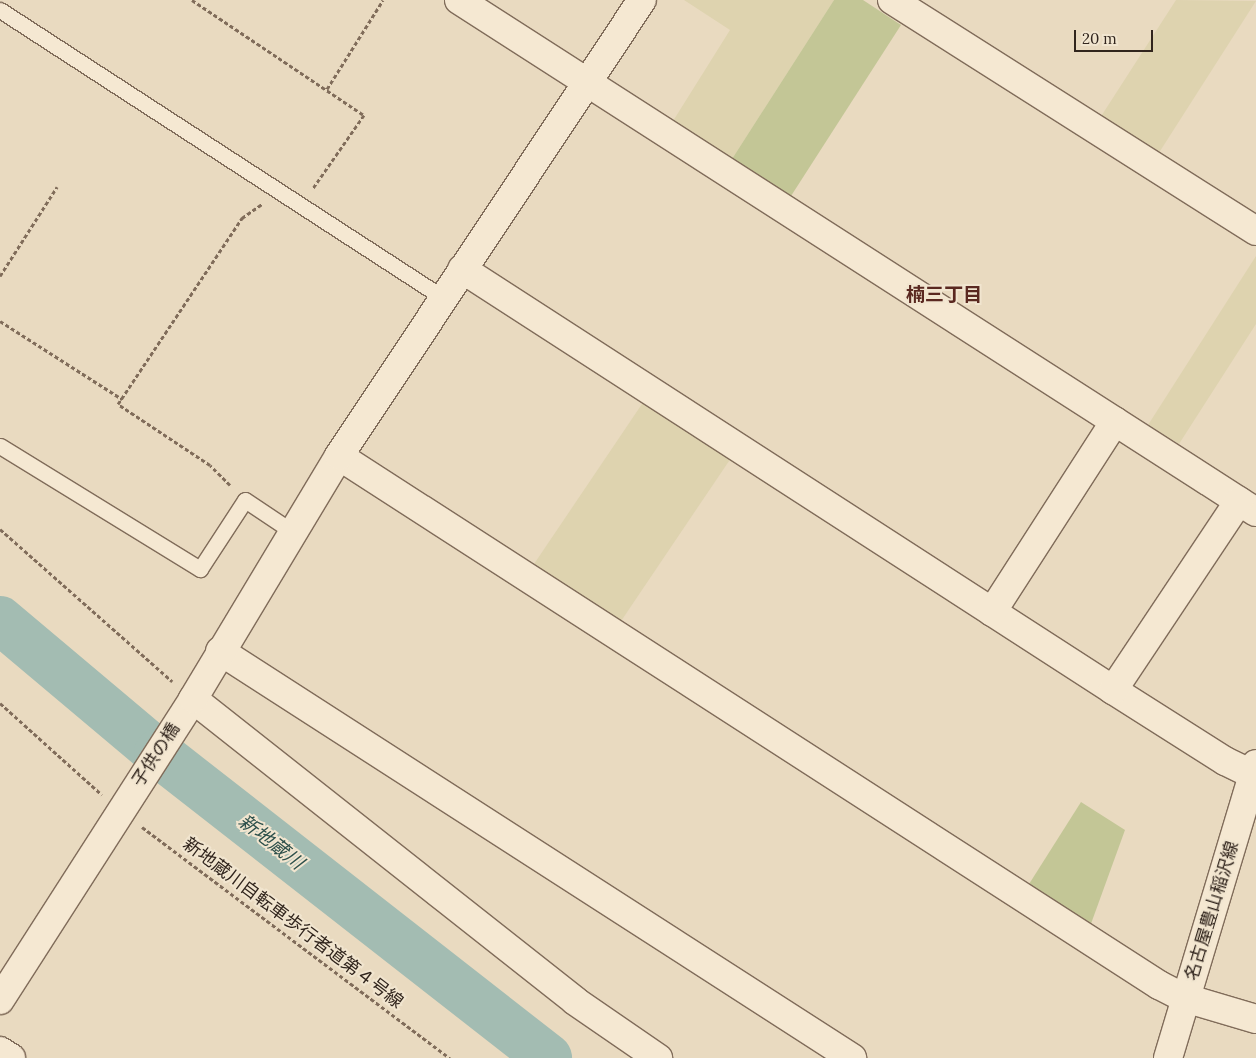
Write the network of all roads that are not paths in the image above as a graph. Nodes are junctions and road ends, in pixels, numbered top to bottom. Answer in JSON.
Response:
{"nodes":[{"id":1,"x":459,"y":0,"type":"edge"},
{"id":2,"x":642,"y":0,"type":"edge"},
{"id":3,"x":892,"y":0,"type":"edge"},
{"id":4,"x":0,"y":10,"type":"edge"},
{"id":5,"x":587,"y":83,"type":"junction"},
{"id":6,"x":1256,"y":232,"type":"edge"},
{"id":7,"x":462,"y":269,"type":"junction"},
{"id":8,"x":445,"y":298,"type":"junction"},
{"id":9,"x":1115,"y":421,"type":"junction"},
{"id":10,"x":0,"y":446,"type":"edge"},
{"id":11,"x":339,"y":456,"type":"junction"},
{"id":12,"x":1248,"y":507,"type":"edge"},
{"id":13,"x":294,"y":532,"type":"junction"},
{"id":14,"x":992,"y":612,"type":"junction"},
{"id":15,"x":220,"y":651,"type":"junction"},
{"id":16,"x":1112,"y":690,"type":"junction"},
{"id":17,"x":193,"y":699,"type":"junction"},
{"id":18,"x":1255,"y":772,"type":"edge"},
{"id":19,"x":1186,"y":998,"type":"junction"},
{"id":20,"x":0,"y":1000,"type":"edge"},
{"id":21,"x":1256,"y":1019,"type":"edge"},
{"id":22,"x":0,"y":1051,"type":"edge"},
{"id":23,"x":11,"y":1058,"type":"edge"},
{"id":24,"x":658,"y":1058,"type":"edge"},
{"id":25,"x":852,"y":1058,"type":"edge"},
{"id":26,"x":1168,"y":1058,"type":"edge"}],
"edges":[{"from":1,"to":5,"type":"street"},
{"from":2,"to":5,"type":"street","name":"子供の橋"},
{"from":3,"to":6,"type":"street"},
{"from":4,"to":8,"type":"lane"},
{"from":5,"to":7,"type":"street","name":"子供の橋"},
{"from":5,"to":9,"type":"street"},
{"from":7,"to":8,"type":"street","name":"子供の橋"},
{"from":7,"to":14,"type":"street"},
{"from":8,"to":11,"type":"street","name":"子供の橋"},
{"from":9,"to":12,"type":"street"},
{"from":9,"to":14,"type":"street"},
{"from":10,"to":13,"type":"lane"},
{"from":11,"to":13,"type":"street","name":"子供の橋"},
{"from":11,"to":19,"type":"street"},
{"from":12,"to":16,"type":"street"},
{"from":13,"to":15,"type":"street","name":"子供の橋"},
{"from":14,"to":16,"type":"street"},
{"from":15,"to":17,"type":"street","name":"子供の橋"},
{"from":15,"to":25,"type":"street"},
{"from":16,"to":18,"type":"street"},
{"from":17,"to":20,"type":"street","name":"子供の橋"},
{"from":17,"to":24,"type":"street"},
{"from":18,"to":19,"type":"street","name":"名古屋豊山稲沢線"},
{"from":19,"to":21,"type":"street"},
{"from":19,"to":26,"type":"street","name":"名古屋豊山稲沢線"},
{"from":22,"to":23,"type":"street"}]}
